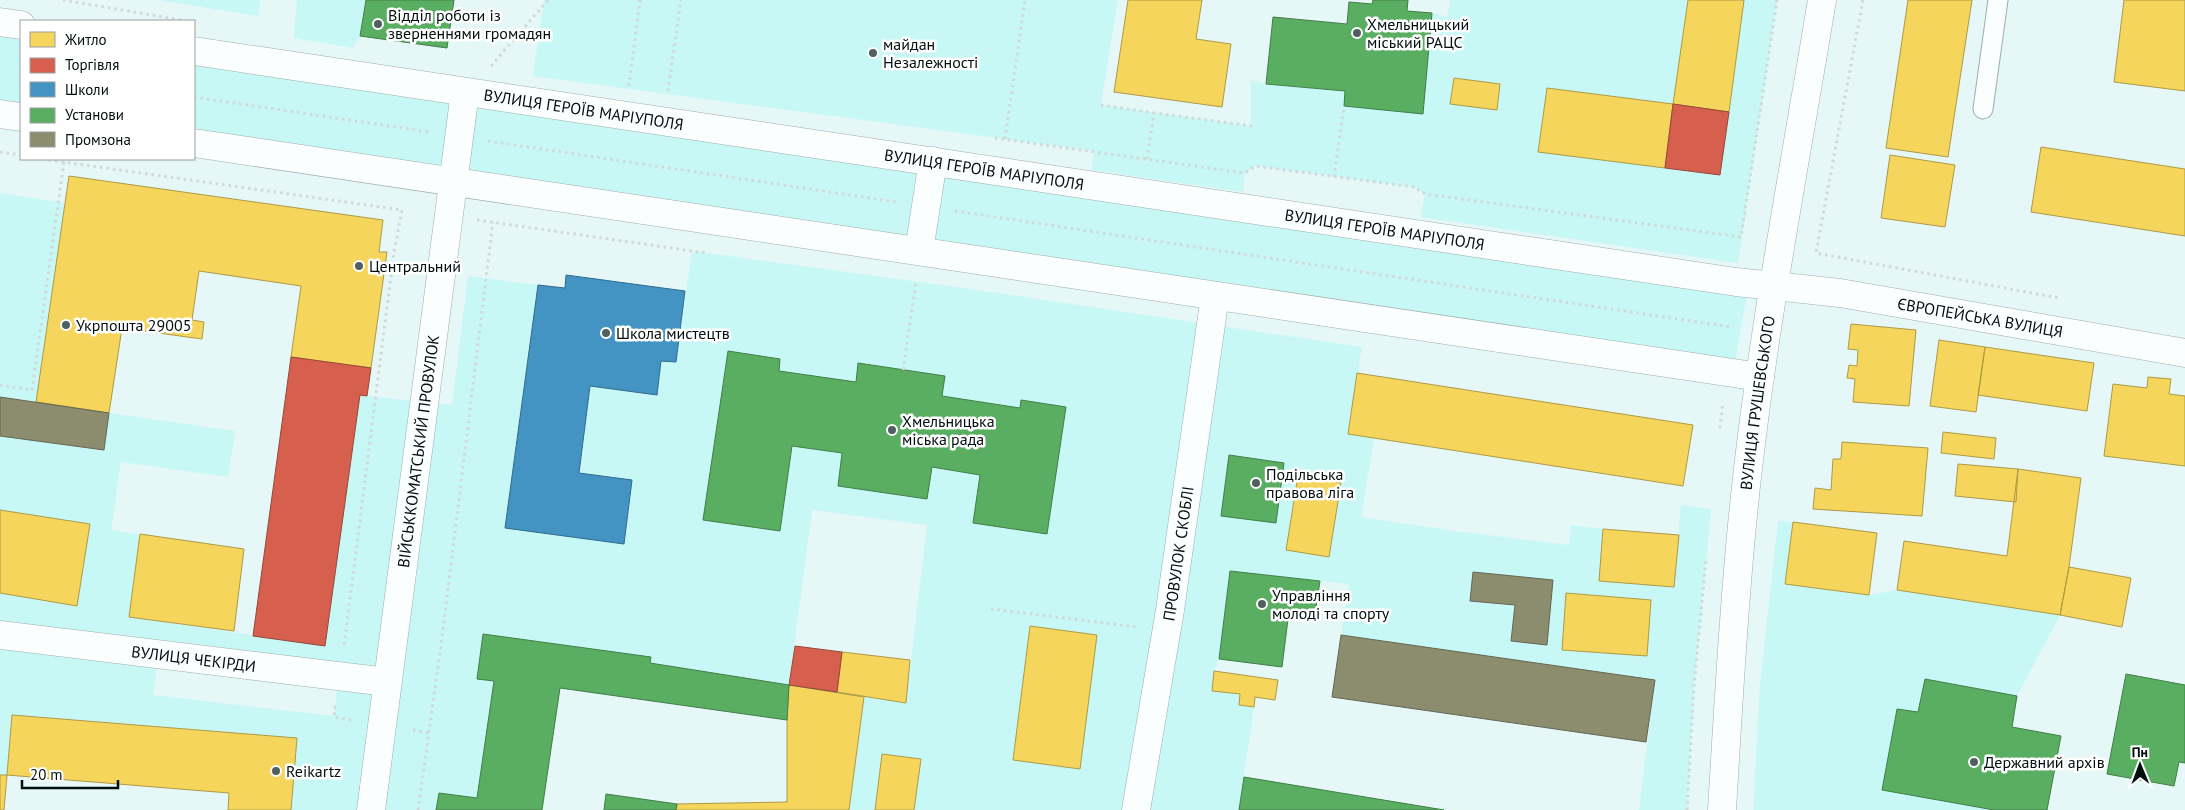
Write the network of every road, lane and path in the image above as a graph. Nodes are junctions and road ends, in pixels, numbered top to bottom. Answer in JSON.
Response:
{"nodes":[{"id":1,"x":63,"y":0,"type":"edge"},
{"id":2,"x":548,"y":0,"type":"edge"},
{"id":3,"x":640,"y":0,"type":"edge"},
{"id":4,"x":681,"y":0,"type":"edge"},
{"id":5,"x":1025,"y":0,"type":"edge"},
{"id":6,"x":1777,"y":0,"type":"edge"},
{"id":7,"x":1822,"y":0,"type":"edge"},
{"id":8,"x":1863,"y":0,"type":"edge"},
{"id":9,"x":1998,"y":0,"type":"edge"},
{"id":10,"x":184,"y":20,"type":"edge"},
{"id":11,"x":0,"y":22,"type":"edge"},
{"id":12,"x":20,"y":25,"type":"edge"},
{"id":13,"x":195,"y":51,"type":"edge"},
{"id":14,"x":487,"y":69,"type":"dead end"},
{"id":15,"x":628,"y":89,"type":"dead end"},
{"id":16,"x":465,"y":92,"type":"junction"},
{"id":17,"x":667,"y":94,"type":"dead end"},
{"id":18,"x":195,"y":97,"type":"edge"},
{"id":19,"x":1101,"y":105,"type":"dead end"},
{"id":20,"x":1344,"y":106,"type":"dead end"},
{"id":21,"x":1983,"y":108,"type":"dead end"},
{"id":22,"x":1154,"y":113,"type":"junction"},
{"id":23,"x":0,"y":114,"type":"edge"},
{"id":24,"x":20,"y":117,"type":"edge"},
{"id":25,"x":1252,"y":126,"type":"dead end"},
{"id":26,"x":459,"y":137,"type":"junction"},
{"id":27,"x":987,"y":137,"type":"dead end"},
{"id":28,"x":1005,"y":139,"type":"junction"},
{"id":29,"x":195,"y":142,"type":"edge"},
{"id":30,"x":0,"y":152,"type":"edge"},
{"id":31,"x":20,"y":155,"type":"edge"},
{"id":32,"x":1147,"y":159,"type":"junction"},
{"id":33,"x":49,"y":160,"type":"edge"},
{"id":34,"x":64,"y":162,"type":"junction"},
{"id":35,"x":933,"y":162,"type":"junction"},
{"id":36,"x":1334,"y":177,"type":"junction"},
{"id":37,"x":453,"y":182,"type":"junction"},
{"id":38,"x":926,"y":206,"type":"junction"},
{"id":39,"x":493,"y":222,"type":"dead end"},
{"id":40,"x":919,"y":251,"type":"junction"},
{"id":41,"x":916,"y":281,"type":"dead end"},
{"id":42,"x":1774,"y":287,"type":"junction"},
{"id":43,"x":1215,"y":296,"type":"junction"},
{"id":44,"x":2061,"y":298,"type":"dead end"},
{"id":45,"x":1731,"y":327,"type":"dead end"},
{"id":46,"x":2185,"y":354,"type":"edge"},
{"id":47,"x":903,"y":370,"type":"dead end"},
{"id":48,"x":1760,"y":377,"type":"junction"},
{"id":49,"x":0,"y":385,"type":"edge"},
{"id":50,"x":991,"y":609,"type":"dead end"},
{"id":51,"x":1166,"y":631,"type":"junction"},
{"id":52,"x":0,"y":635,"type":"edge"},
{"id":53,"x":339,"y":677,"type":"junction"},
{"id":54,"x":387,"y":682,"type":"junction"},
{"id":55,"x":334,"y":717,"type":"dead end"},
{"id":56,"x":371,"y":810,"type":"edge"},
{"id":57,"x":418,"y":810,"type":"edge"},
{"id":58,"x":1136,"y":810,"type":"edge"},
{"id":59,"x":1722,"y":810,"type":"edge"}],
"edges":[{"from":1,"to":10,"type":"path"},
{"from":2,"to":14,"type":"path"},
{"from":3,"to":15,"type":"path"},
{"from":4,"to":17,"type":"path"},
{"from":5,"to":28,"type":"path"},
{"from":6,"to":36,"type":"path"},
{"from":7,"to":42,"type":"street","name":"ВУЛИЦЯ ГРУШЕВСЬКОГО"},
{"from":8,"to":44,"type":"path"},
{"from":9,"to":21,"type":"lane"},
{"from":11,"to":12,"type":"street"},
{"from":13,"to":16,"type":"street","name":"ВУЛИЦЯ ГЕРОЇВ МАРІУПОЛЯ"},
{"from":16,"to":26,"type":"street","name":"ВІЙСЬККОМАТСЬКИЙ ПРОВУЛОК"},
{"from":16,"to":35,"type":"street","name":"ВУЛИЦЯ ГЕРОЇВ МАРІУПОЛЯ"},
{"from":18,"to":26,"type":"path"},
{"from":19,"to":22,"type":"path"},
{"from":20,"to":36,"type":"path"},
{"from":22,"to":25,"type":"path"},
{"from":22,"to":32,"type":"path"},
{"from":23,"to":24,"type":"street"},
{"from":26,"to":37,"type":"street","name":"ВІЙСЬККОМАТСЬКИЙ ПРОВУЛОК"},
{"from":26,"to":38,"type":"path"},
{"from":27,"to":28,"type":"path"},
{"from":28,"to":32,"type":"path"},
{"from":29,"to":37,"type":"street"},
{"from":30,"to":31,"type":"path"},
{"from":32,"to":36,"type":"path"},
{"from":33,"to":34,"type":"path"},
{"from":34,"to":49,"type":"path"},
{"from":34,"to":53,"type":"path"},
{"from":35,"to":38,"type":"street"},
{"from":35,"to":42,"type":"street","name":"ВУЛИЦЯ ГЕРОЇВ МАРІУПОЛЯ"},
{"from":37,"to":40,"type":"street"},
{"from":37,"to":54,"type":"street","name":"ВІЙСЬККОМАТСЬКИЙ ПРОВУЛОК"},
{"from":38,"to":40,"type":"street"},
{"from":38,"to":45,"type":"path"},
{"from":39,"to":57,"type":"path"},
{"from":40,"to":43,"type":"street"},
{"from":41,"to":47,"type":"path"},
{"from":42,"to":46,"type":"street","name":"ЄВРОПЕЙСЬКА ВУЛИЦЯ"},
{"from":42,"to":48,"type":"street","name":"ВУЛИЦЯ ГРУШЕВСЬКОГО"},
{"from":43,"to":48,"type":"street"},
{"from":43,"to":51,"type":"street","name":"ПРОВУЛОК СКОБЛІ"},
{"from":48,"to":59,"type":"street","name":"ВУЛИЦЯ ГРУШЕВСЬКОГО"},
{"from":50,"to":51,"type":"path"},
{"from":51,"to":58,"type":"street","name":"ПРОВУЛОК СКОБЛІ"},
{"from":52,"to":53,"type":"street","name":"ВУЛИЦЯ ЧЕКІРДИ"},
{"from":53,"to":54,"type":"street","name":"ВУЛИЦЯ ЧЕКІРДИ"},
{"from":53,"to":55,"type":"path"},
{"from":54,"to":56,"type":"street","name":"ВІЙСЬККОМАТСЬКИЙ ПРОВУЛОК"}]}
